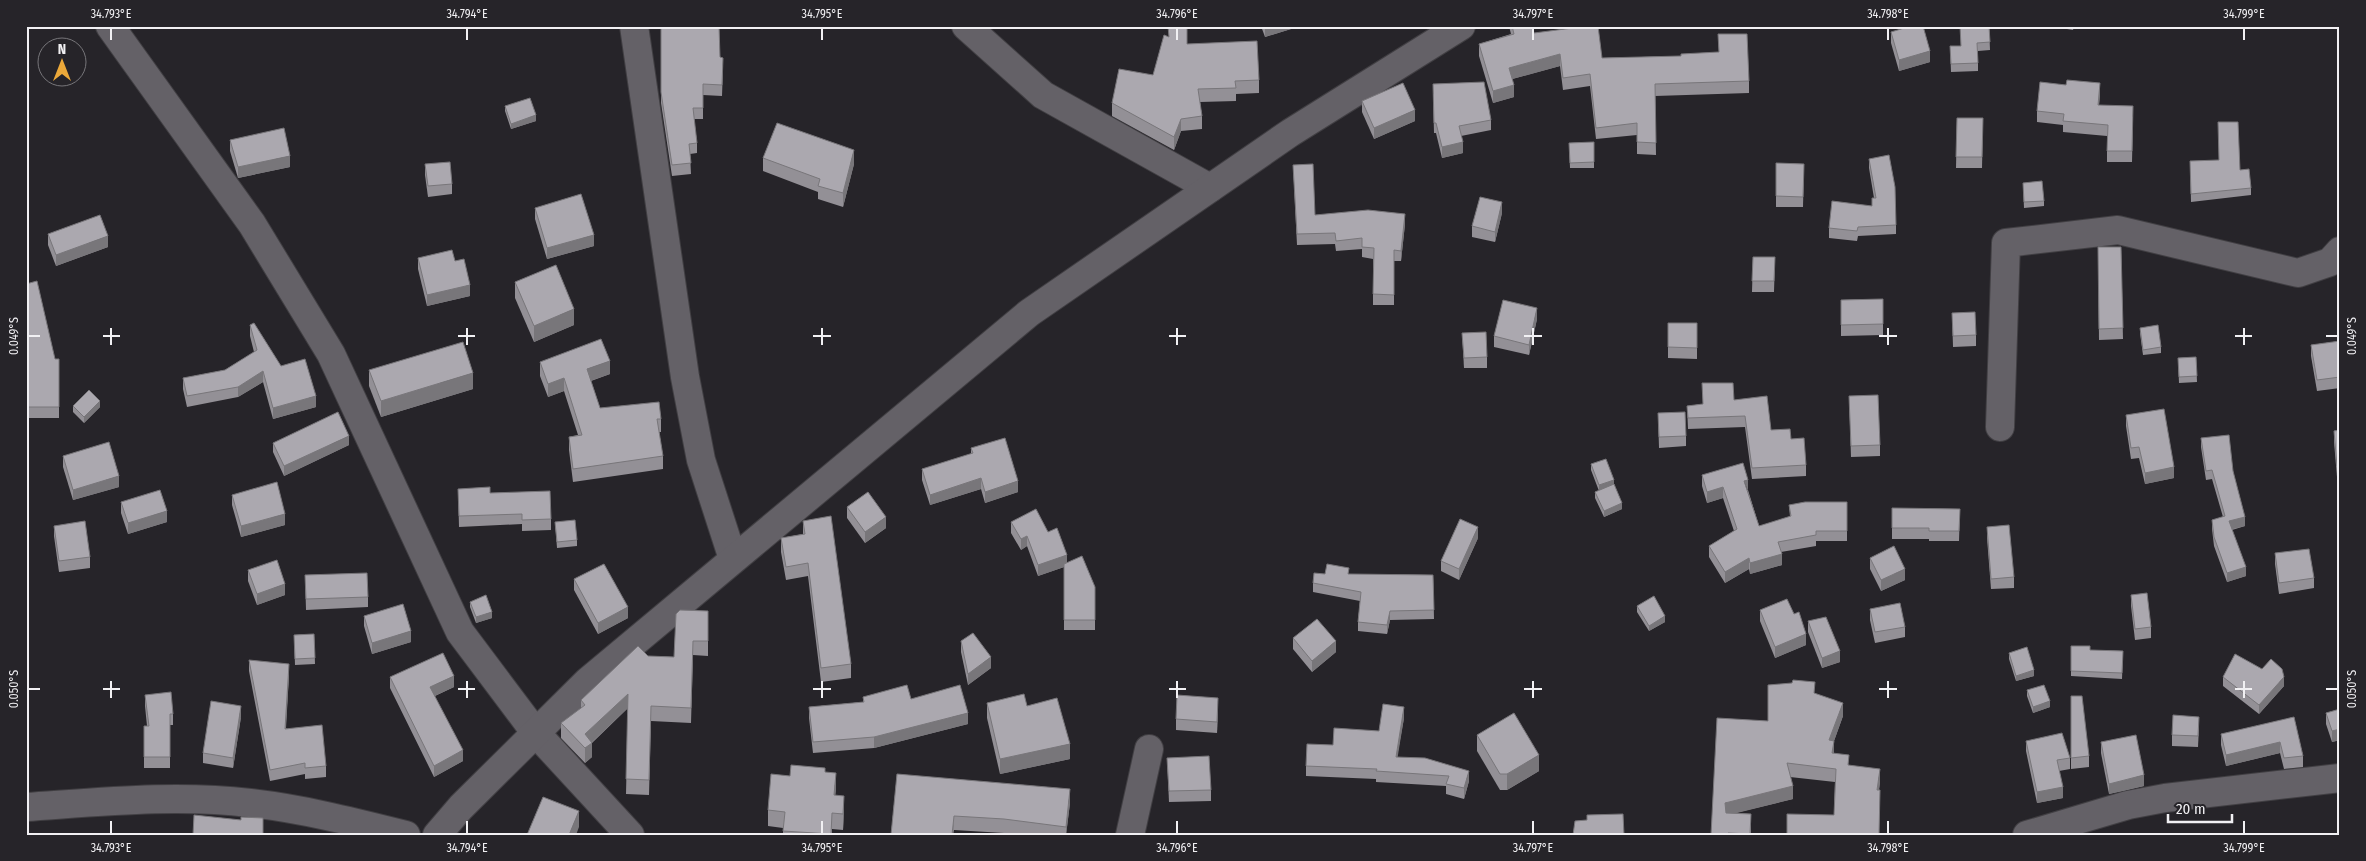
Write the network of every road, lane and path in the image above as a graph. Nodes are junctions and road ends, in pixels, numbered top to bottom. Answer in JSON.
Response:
{"nodes":[{"id":1,"x":110,"y":26,"type":"edge"},
{"id":2,"x":634,"y":26,"type":"edge"},
{"id":3,"x":966,"y":26,"type":"edge"},
{"id":4,"x":1461,"y":26,"type":"edge"},
{"id":5,"x":1210,"y":188,"type":"junction"},
{"id":6,"x":2340,"y":251,"type":"edge"},
{"id":7,"x":2000,"y":427,"type":"dead end"},
{"id":8,"x":733,"y":559,"type":"junction"},
{"id":9,"x":535,"y":732,"type":"junction"},
{"id":10,"x":1149,"y":749,"type":"dead end"},
{"id":11,"x":2340,"y":778,"type":"edge"},
{"id":12,"x":26,"y":807,"type":"edge"},
{"id":13,"x":406,"y":835,"type":"edge"},
{"id":14,"x":437,"y":835,"type":"edge"},
{"id":15,"x":630,"y":835,"type":"edge"},
{"id":16,"x":1130,"y":835,"type":"edge"},
{"id":17,"x":2027,"y":835,"type":"edge"}],
"edges":[{"from":1,"to":9,"type":"street"},
{"from":2,"to":8,"type":"street"},
{"from":3,"to":5,"type":"street"},
{"from":4,"to":5,"type":"street"},
{"from":5,"to":8,"type":"street"},
{"from":6,"to":7,"type":"street"},
{"from":8,"to":9,"type":"street"},
{"from":9,"to":14,"type":"street"},
{"from":9,"to":15,"type":"street"},
{"from":10,"to":16,"type":"street"},
{"from":11,"to":17,"type":"street"},
{"from":12,"to":13,"type":"street"}]}
